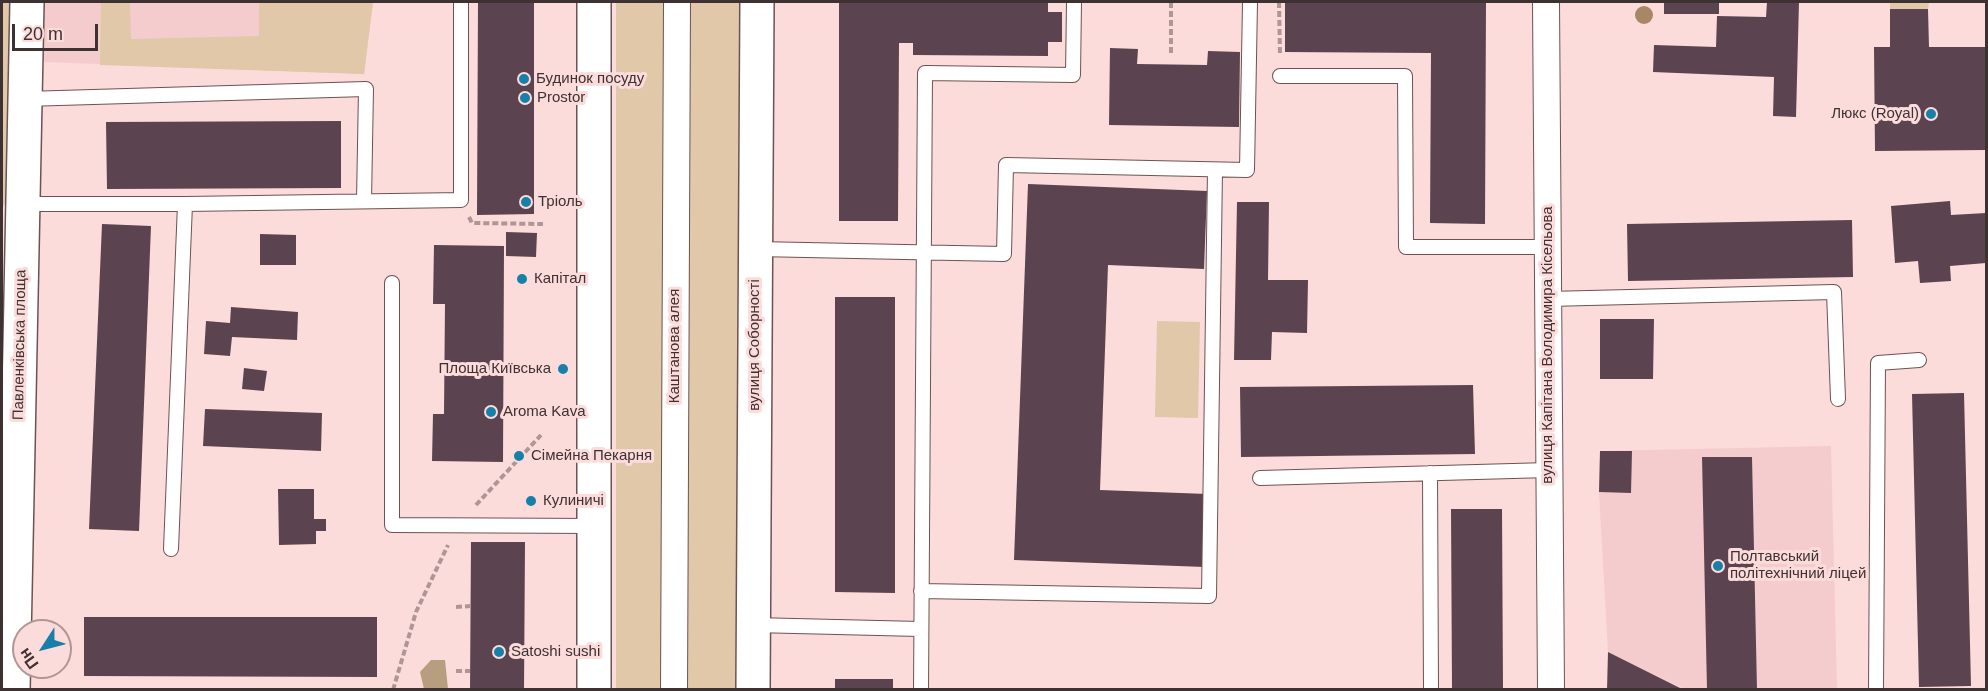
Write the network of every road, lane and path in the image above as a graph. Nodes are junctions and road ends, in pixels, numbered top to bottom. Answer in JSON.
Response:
{"nodes":[{"id":1,"x":27,"y":2,"type":"edge"},
{"id":2,"x":461,"y":2,"type":"edge"},
{"id":3,"x":594,"y":2,"type":"edge"},
{"id":4,"x":677,"y":2,"type":"edge"},
{"id":5,"x":757,"y":2,"type":"edge"},
{"id":6,"x":1074,"y":2,"type":"edge"},
{"id":7,"x":1171,"y":2,"type":"edge"},
{"id":8,"x":1250,"y":2,"type":"edge"},
{"id":9,"x":1279,"y":2,"type":"edge"},
{"id":10,"x":1546,"y":2,"type":"edge"},
{"id":11,"x":1171,"y":56,"type":"dead end"},
{"id":12,"x":1280,"y":76,"type":"joint"},
{"id":13,"x":25,"y":99,"type":"junction"},
{"id":14,"x":1215,"y":170,"type":"junction"},
{"id":15,"x":461,"y":200,"type":"junction"},
{"id":16,"x":364,"y":201,"type":"junction"},
{"id":17,"x":185,"y":204,"type":"junction"},
{"id":18,"x":19,"y":219,"type":"junction"},
{"id":19,"x":543,"y":224,"type":"dead end"},
{"id":20,"x":1547,"y":247,"type":"junction"},
{"id":21,"x":755,"y":249,"type":"junction"},
{"id":22,"x":924,"y":253,"type":"junction"},
{"id":23,"x":392,"y":283,"type":"dead end"},
{"id":24,"x":1548,"y":299,"type":"junction"},
{"id":25,"x":1919,"y":360,"type":"dead end"},
{"id":26,"x":1838,"y":399,"type":"dead end"},
{"id":27,"x":10,"y":434,"type":"edge"},
{"id":28,"x":541,"y":435,"type":"dead end"},
{"id":29,"x":1549,"y":470,"type":"junction"},
{"id":30,"x":1430,"y":473,"type":"junction"},
{"id":31,"x":1260,"y":478,"type":"dead end"},
{"id":32,"x":594,"y":525,"type":"junction"},
{"id":33,"x":456,"y":526,"type":"junction"},
{"id":34,"x":171,"y":549,"type":"dead end"},
{"id":35,"x":921,"y":591,"type":"junction"},
{"id":36,"x":471,"y":606,"type":"dead end"},
{"id":37,"x":456,"y":608,"type":"dead end"},
{"id":38,"x":753,"y":625,"type":"junction"},
{"id":39,"x":920,"y":629,"type":"junction"},
{"id":40,"x":456,"y":671,"type":"dead end"},
{"id":41,"x":470,"y":671,"type":"dead end"},
{"id":42,"x":13,"y":690,"type":"edge"},
{"id":43,"x":393,"y":690,"type":"edge"},
{"id":44,"x":594,"y":690,"type":"edge"},
{"id":45,"x":674,"y":690,"type":"edge"},
{"id":46,"x":753,"y":690,"type":"edge"},
{"id":47,"x":921,"y":690,"type":"edge"},
{"id":48,"x":1431,"y":690,"type":"edge"},
{"id":49,"x":1551,"y":690,"type":"edge"},
{"id":50,"x":1876,"y":690,"type":"edge"}],
"edges":[{"from":1,"to":13,"type":"main road","name":"Павленківська площа"},
{"from":2,"to":15,"type":"lane"},
{"from":3,"to":32,"type":"main road"},
{"from":4,"to":45,"type":"street","name":"Каштанова алея"},
{"from":5,"to":21,"type":"main road","name":"вулиця Соборності"},
{"from":6,"to":22,"type":"lane"},
{"from":7,"to":11,"type":"path"},
{"from":8,"to":14,"type":"lane"},
{"from":9,"to":12,"type":"path"},
{"from":10,"to":20,"type":"street","name":"вулиця Капітана Володимира Кісельова"},
{"from":12,"to":20,"type":"lane"},
{"from":13,"to":16,"type":"lane"},
{"from":13,"to":18,"type":"main road","name":"Павленківська площа"},
{"from":14,"to":22,"type":"lane"},
{"from":14,"to":35,"type":"lane"},
{"from":15,"to":16,"type":"lane"},
{"from":15,"to":19,"type":"path"},
{"from":16,"to":17,"type":"lane"},
{"from":17,"to":18,"type":"lane"},
{"from":17,"to":34,"type":"lane"},
{"from":18,"to":27,"type":"main road","name":"Павленківська площа"},
{"from":20,"to":24,"type":"street","name":"вулиця Капітана Володимира Кісельова"},
{"from":21,"to":22,"type":"lane"},
{"from":21,"to":38,"type":"main road","name":"вулиця Соборності"},
{"from":22,"to":35,"type":"lane"},
{"from":23,"to":33,"type":"lane"},
{"from":24,"to":26,"type":"lane"},
{"from":24,"to":29,"type":"street","name":"вулиця Капітана Володимира Кісельова"},
{"from":25,"to":50,"type":"lane"},
{"from":27,"to":42,"type":"main road","name":"Павленківська площа"},
{"from":28,"to":33,"type":"path"},
{"from":29,"to":30,"type":"lane"},
{"from":29,"to":49,"type":"street","name":"вулиця Капітана Володимира Кісельова"},
{"from":30,"to":31,"type":"lane"},
{"from":30,"to":48,"type":"lane"},
{"from":32,"to":33,"type":"lane"},
{"from":32,"to":44,"type":"main road"},
{"from":33,"to":43,"type":"path"},
{"from":35,"to":39,"type":"lane"},
{"from":36,"to":37,"type":"path"},
{"from":38,"to":39,"type":"lane"},
{"from":38,"to":46,"type":"main road","name":"вулиця Соборності"},
{"from":39,"to":47,"type":"lane"},
{"from":40,"to":41,"type":"path"}]}
